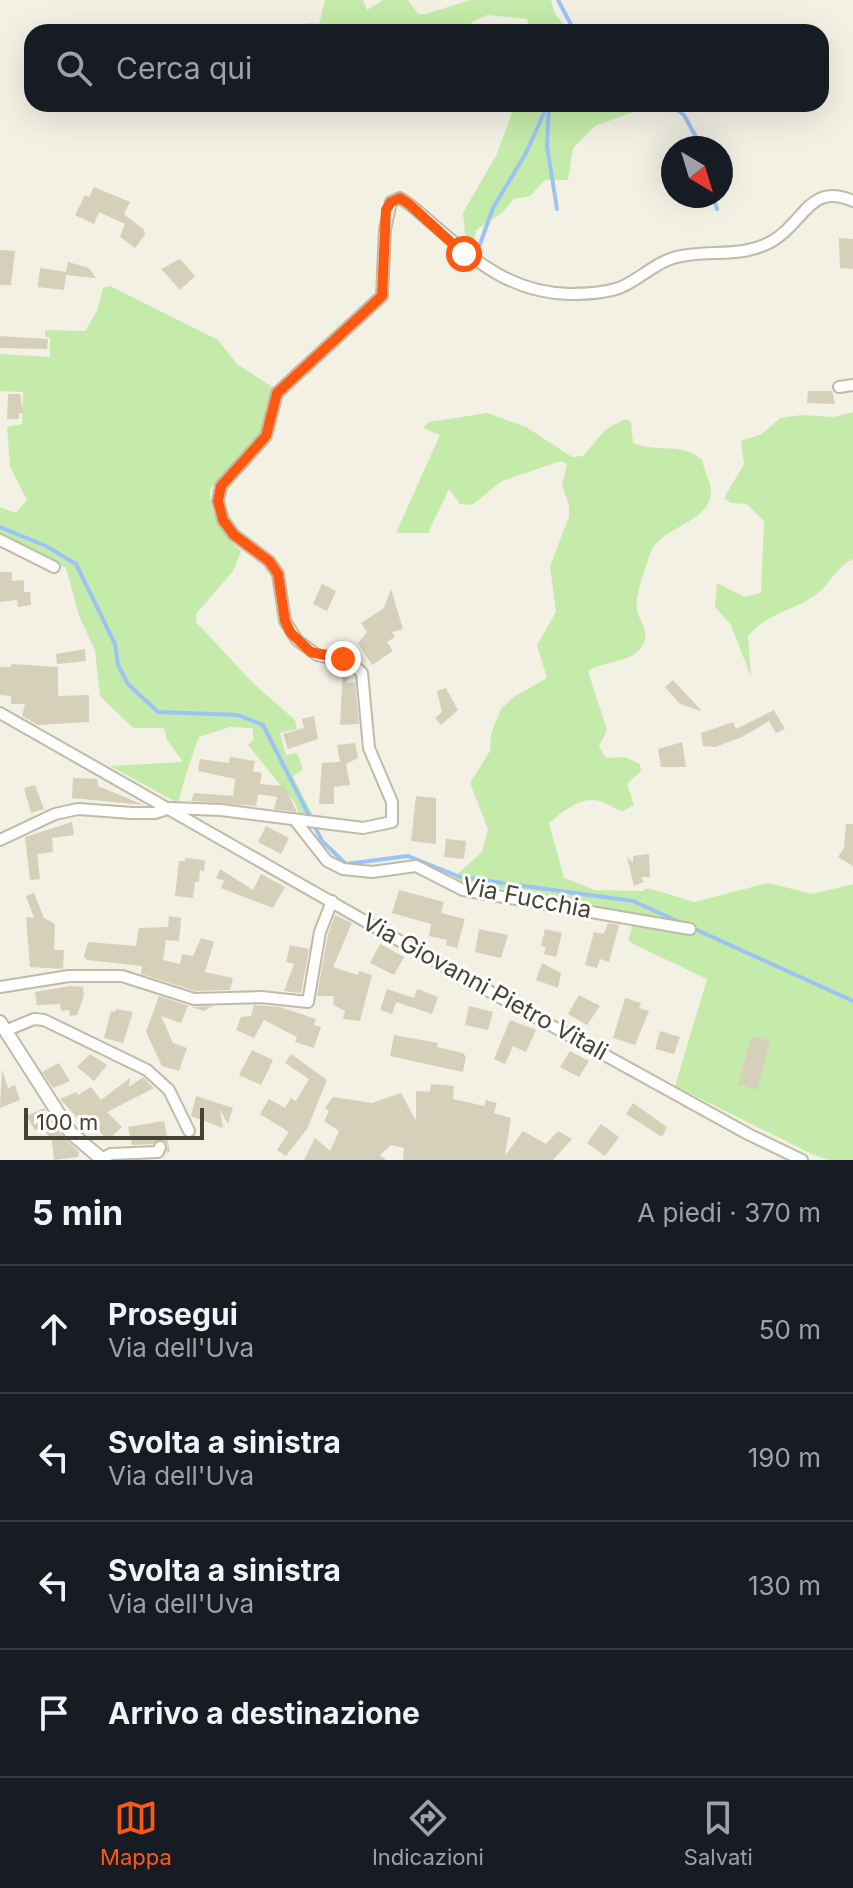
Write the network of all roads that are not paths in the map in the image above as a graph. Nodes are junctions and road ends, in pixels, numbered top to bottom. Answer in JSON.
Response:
{"nodes":[{"id":1,"x":853,"y":201,"type":"edge"},
{"id":2,"x":853,"y":385,"type":"edge"},
{"id":3,"x":839,"y":387,"type":"dead end"},
{"id":4,"x":0,"y":540,"type":"edge"},
{"id":5,"x":54,"y":567,"type":"dead end"},
{"id":6,"x":0,"y":713,"type":"edge"},
{"id":7,"x":170,"y":808,"type":"junction"},
{"id":8,"x":297,"y":819,"type":"junction"},
{"id":9,"x":0,"y":840,"type":"edge"},
{"id":10,"x":332,"y":901,"type":"junction"},
{"id":11,"x":690,"y":929,"type":"dead end"},
{"id":12,"x":0,"y":987,"type":"edge"},
{"id":13,"x":3,"y":1026,"type":"edge"},
{"id":14,"x":189,"y":1131,"type":"dead end"},
{"id":15,"x":160,"y":1147,"type":"dead end"},
{"id":16,"x":102,"y":1160,"type":"edge"},
{"id":17,"x":802,"y":1160,"type":"edge"}],
"edges":[{"from":1,"to":8,"type":"street"},
{"from":2,"to":3,"type":"street"},
{"from":4,"to":5,"type":"street"},
{"from":6,"to":7,"type":"street","name":"Via Giovanni Pietro Vitali"},
{"from":7,"to":8,"type":"street"},
{"from":7,"to":9,"type":"street"},
{"from":7,"to":10,"type":"street","name":"Via Giovanni Pietro Vitali"},
{"from":8,"to":11,"type":"street","name":"Via Fucchia"},
{"from":10,"to":12,"type":"street"},
{"from":10,"to":17,"type":"street","name":"Via Giovanni Pietro Vitali"},
{"from":13,"to":14,"type":"street"},
{"from":13,"to":16,"type":"street"},
{"from":15,"to":16,"type":"street"}]}
